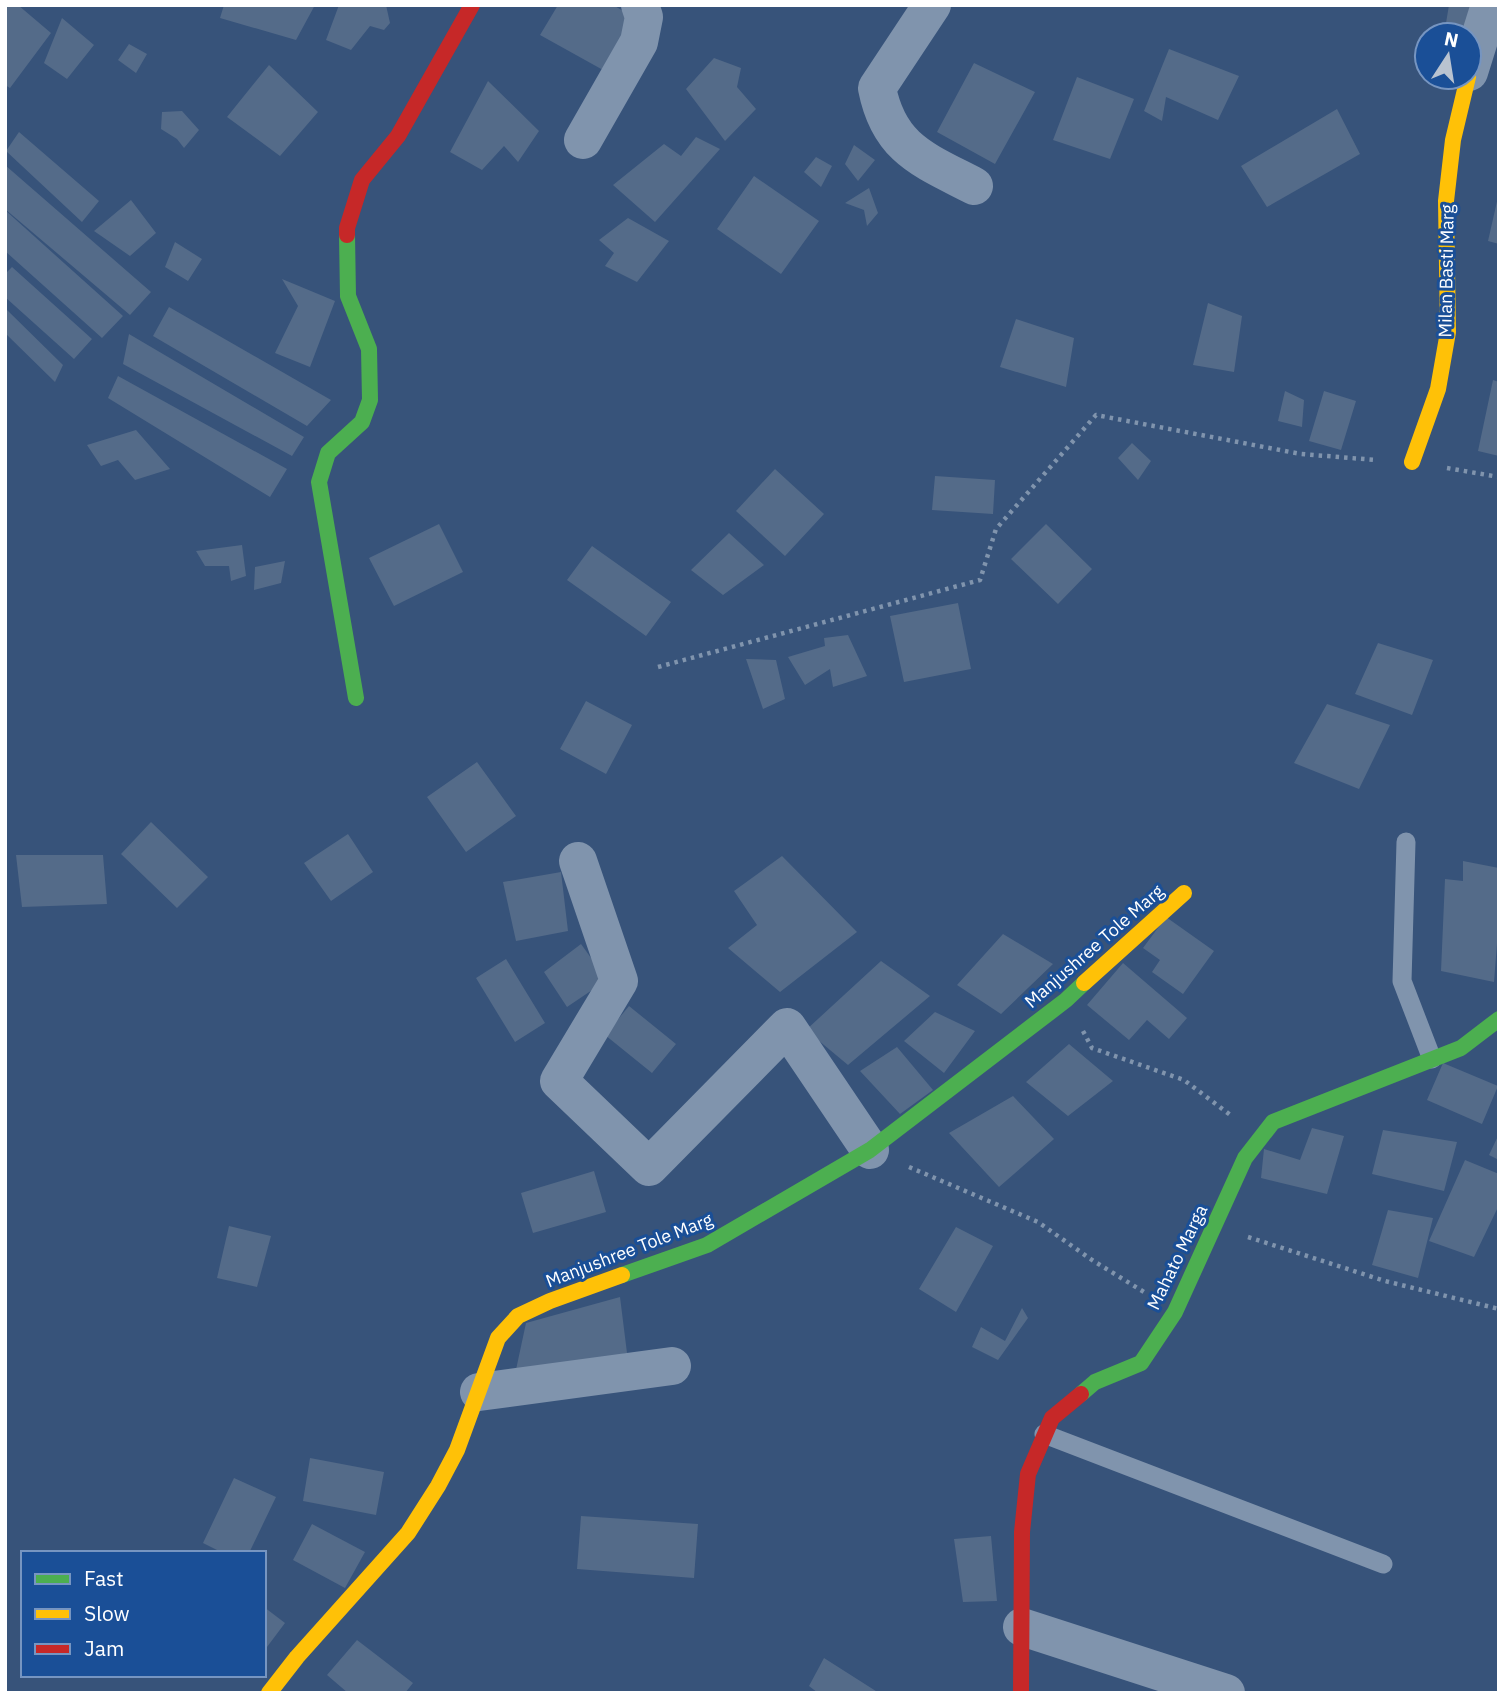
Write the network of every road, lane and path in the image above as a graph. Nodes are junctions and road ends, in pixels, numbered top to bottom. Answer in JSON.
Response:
{"nodes":[{"id":1,"x":472,"y":5,"type":"edge"},
{"id":2,"x":640,"y":5,"type":"edge"},
{"id":3,"x":932,"y":5,"type":"edge"},
{"id":4,"x":1490,"y":5,"type":"edge"},
{"id":5,"x":1483,"y":27,"type":"edge"},
{"id":6,"x":1465,"y":91,"type":"edge"},
{"id":7,"x":583,"y":140,"type":"dead end"},
{"id":8,"x":974,"y":186,"type":"dead end"},
{"id":9,"x":1412,"y":462,"type":"junction"},
{"id":10,"x":1499,"y":477,"type":"edge"},
{"id":11,"x":658,"y":667,"type":"dead end"},
{"id":12,"x":356,"y":698,"type":"dead end"},
{"id":13,"x":1406,"y":842,"type":"dead end"},
{"id":14,"x":578,"y":861,"type":"dead end"},
{"id":15,"x":1184,"y":893,"type":"dead end"},
{"id":16,"x":1066,"y":1000,"type":"junction"},
{"id":17,"x":1499,"y":1019,"type":"edge"},
{"id":18,"x":1432,"y":1059,"type":"junction"},
{"id":19,"x":1273,"y":1122,"type":"junction"},
{"id":20,"x":870,"y":1150,"type":"junction"},
{"id":21,"x":1214,"y":1226,"type":"junction"},
{"id":22,"x":1499,"y":1309,"type":"edge"},
{"id":23,"x":1175,"y":1312,"type":"junction"},
{"id":24,"x":672,"y":1366,"type":"dead end"},
{"id":25,"x":479,"y":1392,"type":"junction"},
{"id":26,"x":1044,"y":1434,"type":"junction"},
{"id":27,"x":1383,"y":1564,"type":"dead end"},
{"id":28,"x":1022,"y":1627,"type":"junction"},
{"id":29,"x":269,"y":1693,"type":"edge"},
{"id":30,"x":1021,"y":1693,"type":"edge"},
{"id":31,"x":1226,"y":1693,"type":"edge"}],
"edges":[{"from":1,"to":12,"type":"street"},
{"from":2,"to":7,"type":"street"},
{"from":3,"to":8,"type":"street"},
{"from":4,"to":5,"type":"street","name":"Milan Basti Marg"},
{"from":6,"to":9,"type":"street","name":"Milan Basti Marg"},
{"from":9,"to":10,"type":"path"},
{"from":9,"to":11,"type":"path"},
{"from":13,"to":18,"type":"lane"},
{"from":14,"to":20,"type":"street"},
{"from":15,"to":16,"type":"street","name":"Manjushree Tole Marg"},
{"from":16,"to":19,"type":"path"},
{"from":16,"to":20,"type":"street","name":"Manjushree Tole Marg"},
{"from":17,"to":18,"type":"street","name":"Mahato Marga"},
{"from":18,"to":19,"type":"street","name":"Mahato Marga"},
{"from":19,"to":21,"type":"street","name":"Mahato Marga"},
{"from":20,"to":23,"type":"path"},
{"from":20,"to":25,"type":"street","name":"Manjushree Tole Marg"},
{"from":21,"to":22,"type":"path"},
{"from":21,"to":23,"type":"street","name":"Mahato Marga"},
{"from":23,"to":26,"type":"street","name":"Mahato Marga"},
{"from":24,"to":25,"type":"street"},
{"from":25,"to":29,"type":"street","name":"Manjushree Tole Marg"},
{"from":26,"to":27,"type":"lane"},
{"from":26,"to":28,"type":"street","name":"Mahato Marga"},
{"from":28,"to":30,"type":"street","name":"Mahato Marga"},
{"from":28,"to":31,"type":"street"}]}
